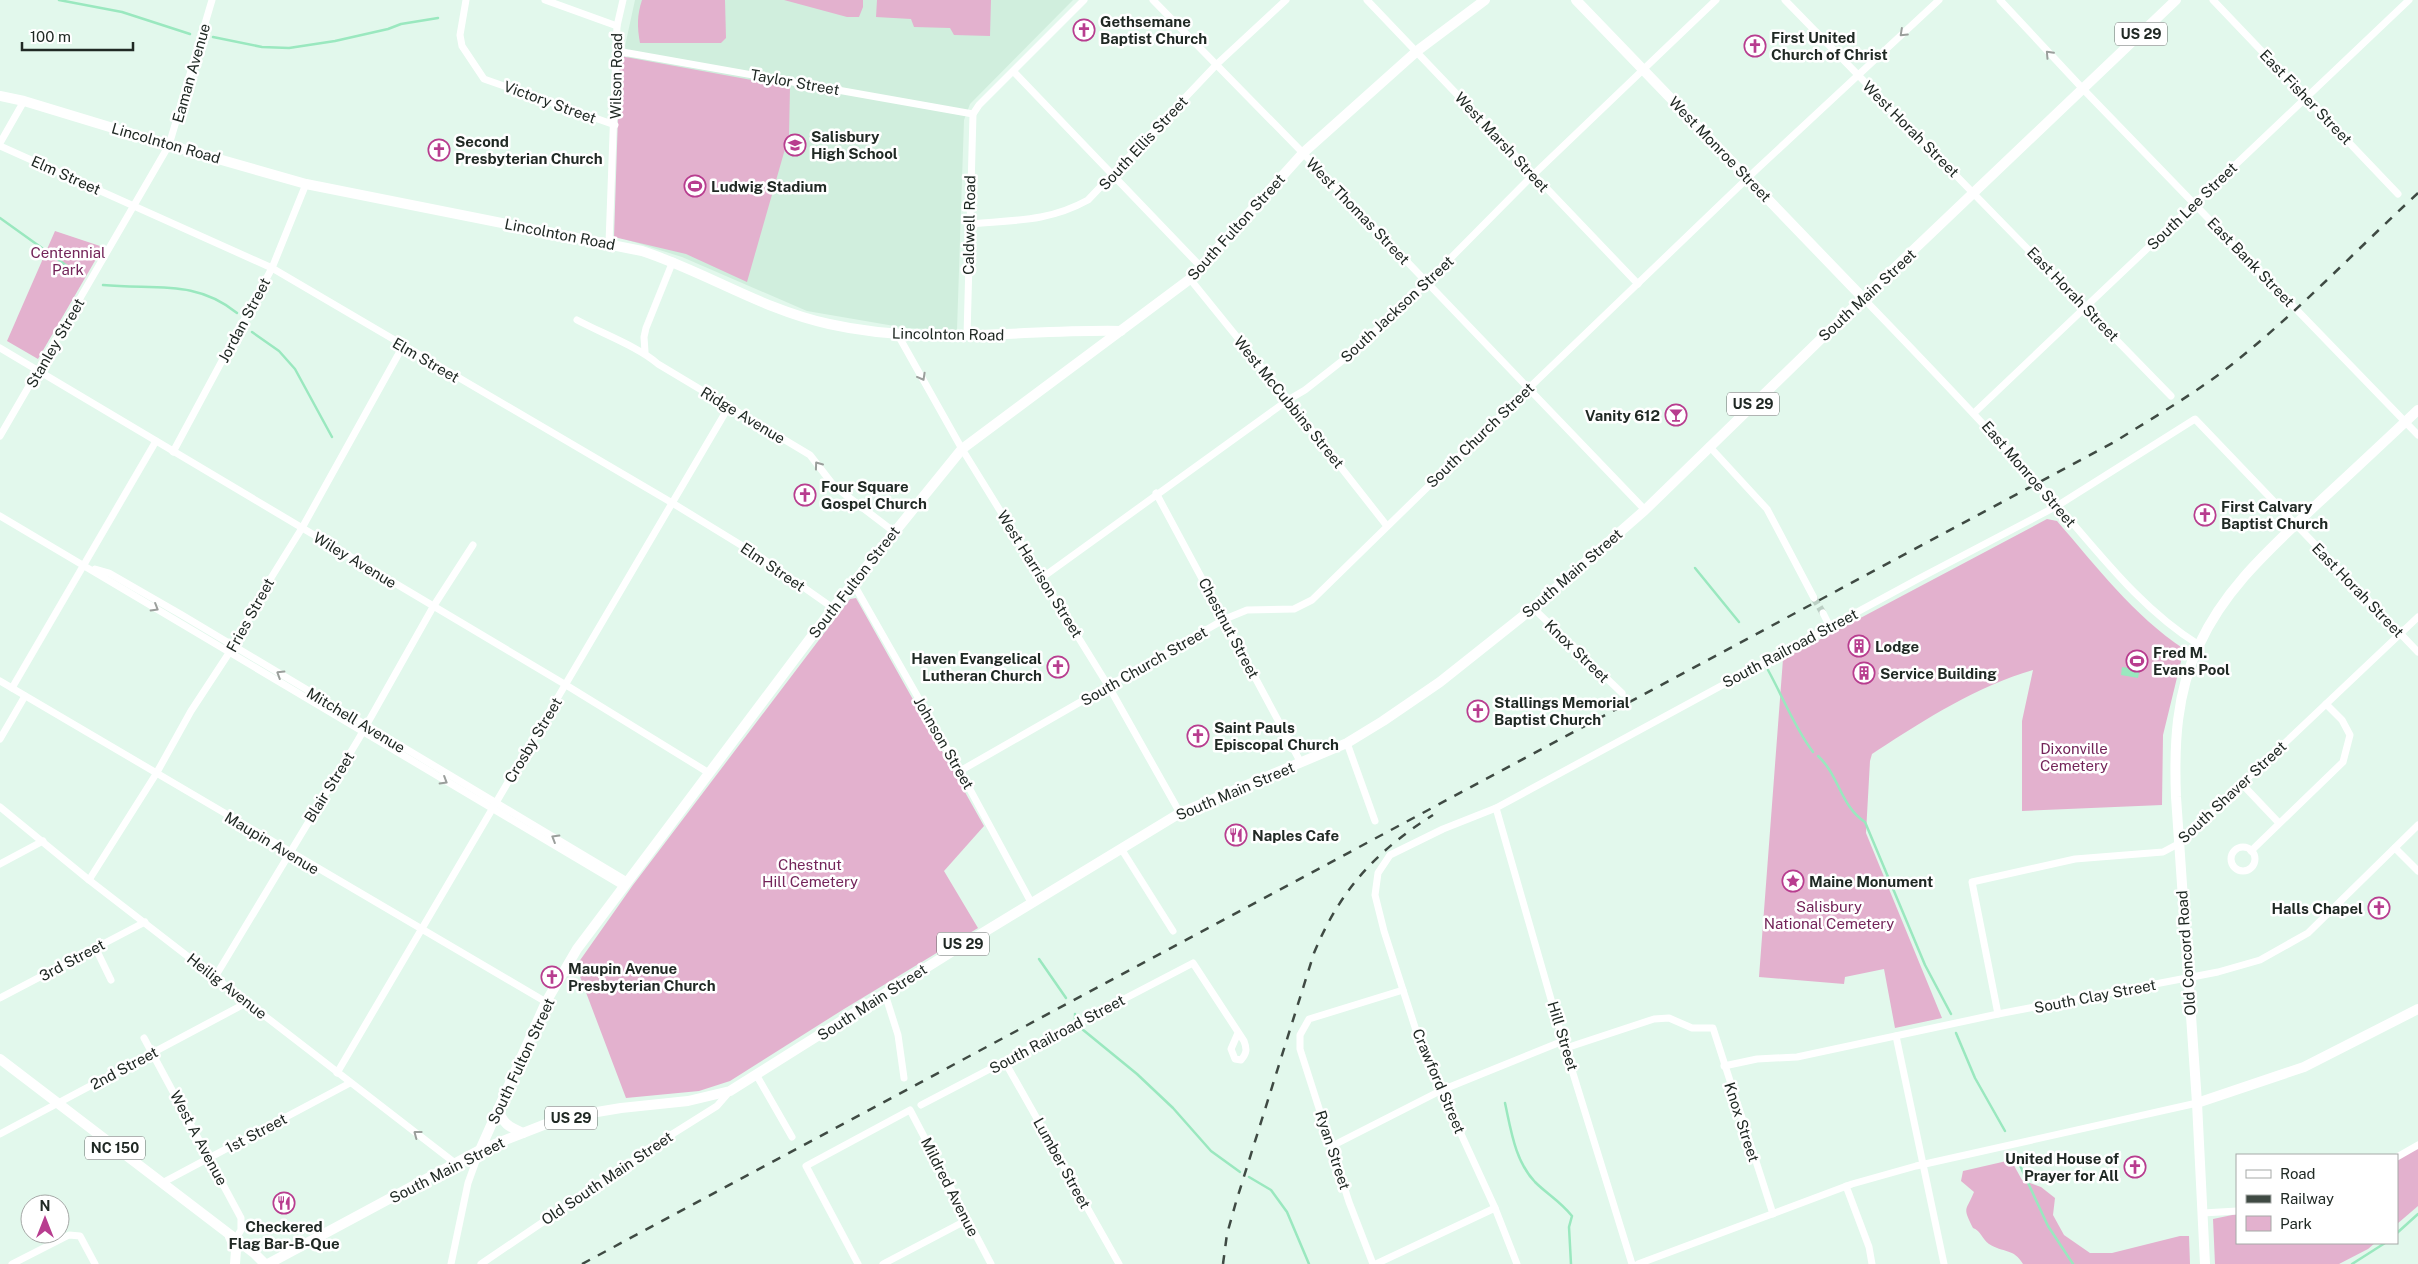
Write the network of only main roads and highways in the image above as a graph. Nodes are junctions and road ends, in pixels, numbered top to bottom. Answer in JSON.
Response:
{"nodes":[{"id":1,"x":1485,"y":0,"type":"edge"},
{"id":2,"x":1576,"y":0,"type":"edge"},
{"id":3,"x":2176,"y":0,"type":"edge"},
{"id":4,"x":0,"y":96,"type":"edge"},
{"id":5,"x":1863,"y":298,"type":"junction"},
{"id":6,"x":1121,"y":330,"type":"junction"},
{"id":7,"x":2418,"y":410,"type":"edge"},
{"id":8,"x":2418,"y":1009,"type":"edge"},
{"id":9,"x":0,"y":1059,"type":"edge"},
{"id":10,"x":2197,"y":1103,"type":"junction"},
{"id":11,"x":498,"y":1109,"type":"junction"},
{"id":12,"x":523,"y":1133,"type":"junction"},
{"id":13,"x":480,"y":1150,"type":"junction"},
{"id":14,"x":233,"y":1238,"type":"junction"},
{"id":15,"x":235,"y":1264,"type":"edge"},
{"id":16,"x":266,"y":1264,"type":"edge"},
{"id":17,"x":2205,"y":1264,"type":"edge"}],
"edges":[{"from":1,"to":6,"type":"main road","name":"South Fulton Street"},
{"from":2,"to":5,"type":"main road","name":"West Monroe Street"},
{"from":3,"to":5,"type":"main road","name":"South Main Street","number":"US 29"},
{"from":4,"to":6,"type":"main road","name":"Lincolnton Road"},
{"from":5,"to":12,"type":"main road","name":"South Main Street","number":"US 29"},
{"from":6,"to":11,"type":"main road","name":"South Fulton Street"},
{"from":7,"to":10,"type":"main road","name":"Old Concord Road"},
{"from":8,"to":10,"type":"main road"},
{"from":9,"to":14,"type":"main road","number":"NC 150"},
{"from":10,"to":17,"type":"main road","name":"Old Concord Road"},
{"from":11,"to":12,"type":"main road"},
{"from":11,"to":13,"type":"main road","name":"South Fulton Street"},
{"from":12,"to":13,"type":"main road","name":"South Main Street","number":"US 29"},
{"from":13,"to":16,"type":"main road","name":"South Main Street","number":"US 29"},
{"from":14,"to":15,"type":"main road"},
{"from":14,"to":16,"type":"main road","number":"NC 150"}]}
